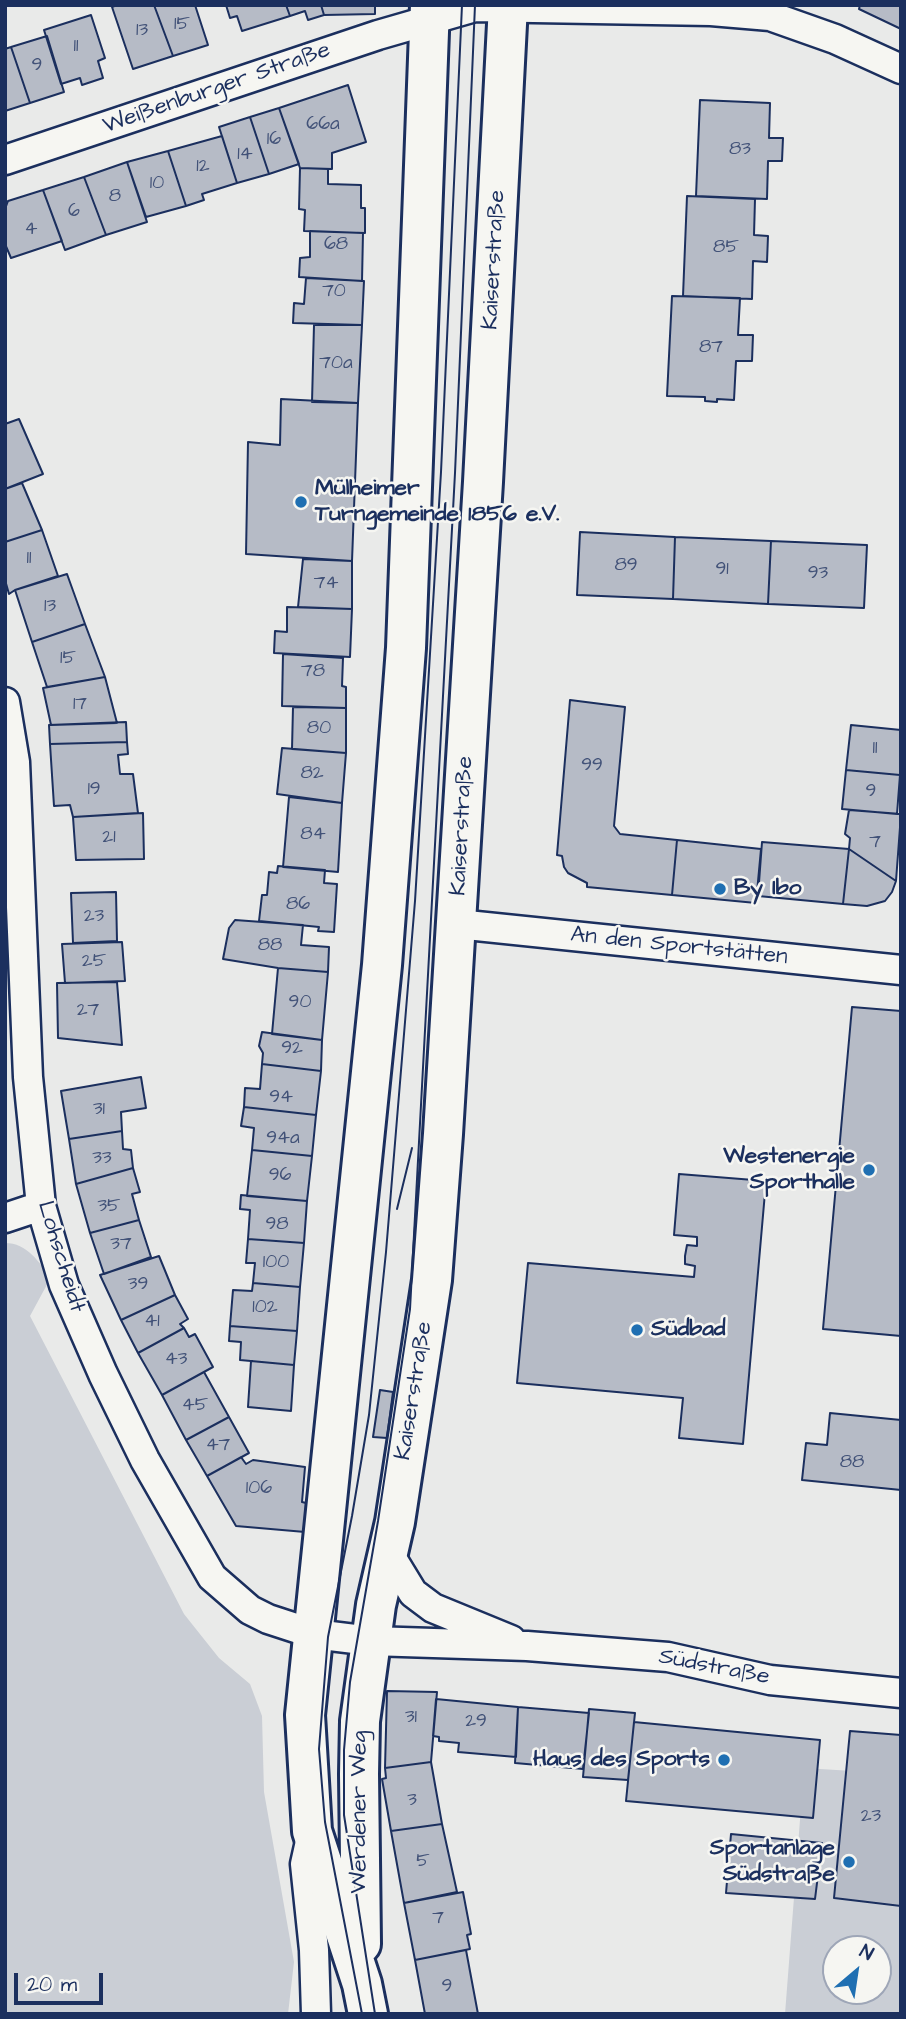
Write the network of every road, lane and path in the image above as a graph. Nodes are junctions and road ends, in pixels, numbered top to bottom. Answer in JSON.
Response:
{"nodes":[{"id":1,"x":508,"y":5,"type":"edge"},
{"id":2,"x":709,"y":8,"type":"edge"},
{"id":3,"x":430,"y":12,"type":"edge"},
{"id":4,"x":901,"y":69,"type":"edge"},
{"id":5,"x":5,"y":160,"type":"edge"},
{"id":6,"x":5,"y":702,"type":"edge"},
{"id":7,"x":457,"y":924,"type":"junction"},
{"id":8,"x":901,"y":970,"type":"edge"},
{"id":9,"x":41,"y":1206,"type":"junction"},
{"id":10,"x":5,"y":1218,"type":"edge"},
{"id":11,"x":388,"y":1552,"type":"junction"},
{"id":12,"x":314,"y":1634,"type":"junction"},
{"id":13,"x":371,"y":1641,"type":"junction"},
{"id":14,"x":527,"y":1646,"type":"junction"},
{"id":15,"x":901,"y":1693,"type":"edge"},
{"id":16,"x":312,"y":1831,"type":"junction"},
{"id":17,"x":365,"y":1999,"type":"edge"},
{"id":18,"x":316,"y":2014,"type":"edge"}],
"edges":[{"from":1,"to":2,"type":"street","name":"Weißenburger Straße"},
{"from":1,"to":3,"type":"street","name":"Weißenburger Straße"},
{"from":1,"to":7,"type":"main road","name":"Kaiserstraße"},
{"from":2,"to":4,"type":"street","name":"Weißenburger Straße"},
{"from":3,"to":5,"type":"street","name":"Weißenburger Straße"},
{"from":3,"to":12,"type":"main road"},
{"from":6,"to":9,"type":"street","name":"Lohscheidt"},
{"from":7,"to":8,"type":"street","name":"An den Sportstätten"},
{"from":7,"to":11,"type":"main road","name":"Kaiserstraße"},
{"from":9,"to":10,"type":"street"},
{"from":9,"to":12,"type":"street","name":"Lohscheidt"},
{"from":11,"to":13,"type":"main road","name":"Kaiserstraße"},
{"from":11,"to":14,"type":"street","name":"Südstraße"},
{"from":12,"to":13,"type":"street","name":"Südstraße"},
{"from":12,"to":16,"type":"main road","name":"Werdener Weg"},
{"from":13,"to":14,"type":"street","name":"Südstraße"},
{"from":13,"to":17,"type":"main road","name":"Werdener Weg"},
{"from":14,"to":15,"type":"street","name":"Südstraße"},
{"from":16,"to":17,"type":"main road","name":"Werdener Weg"},
{"from":16,"to":18,"type":"street"}]}
